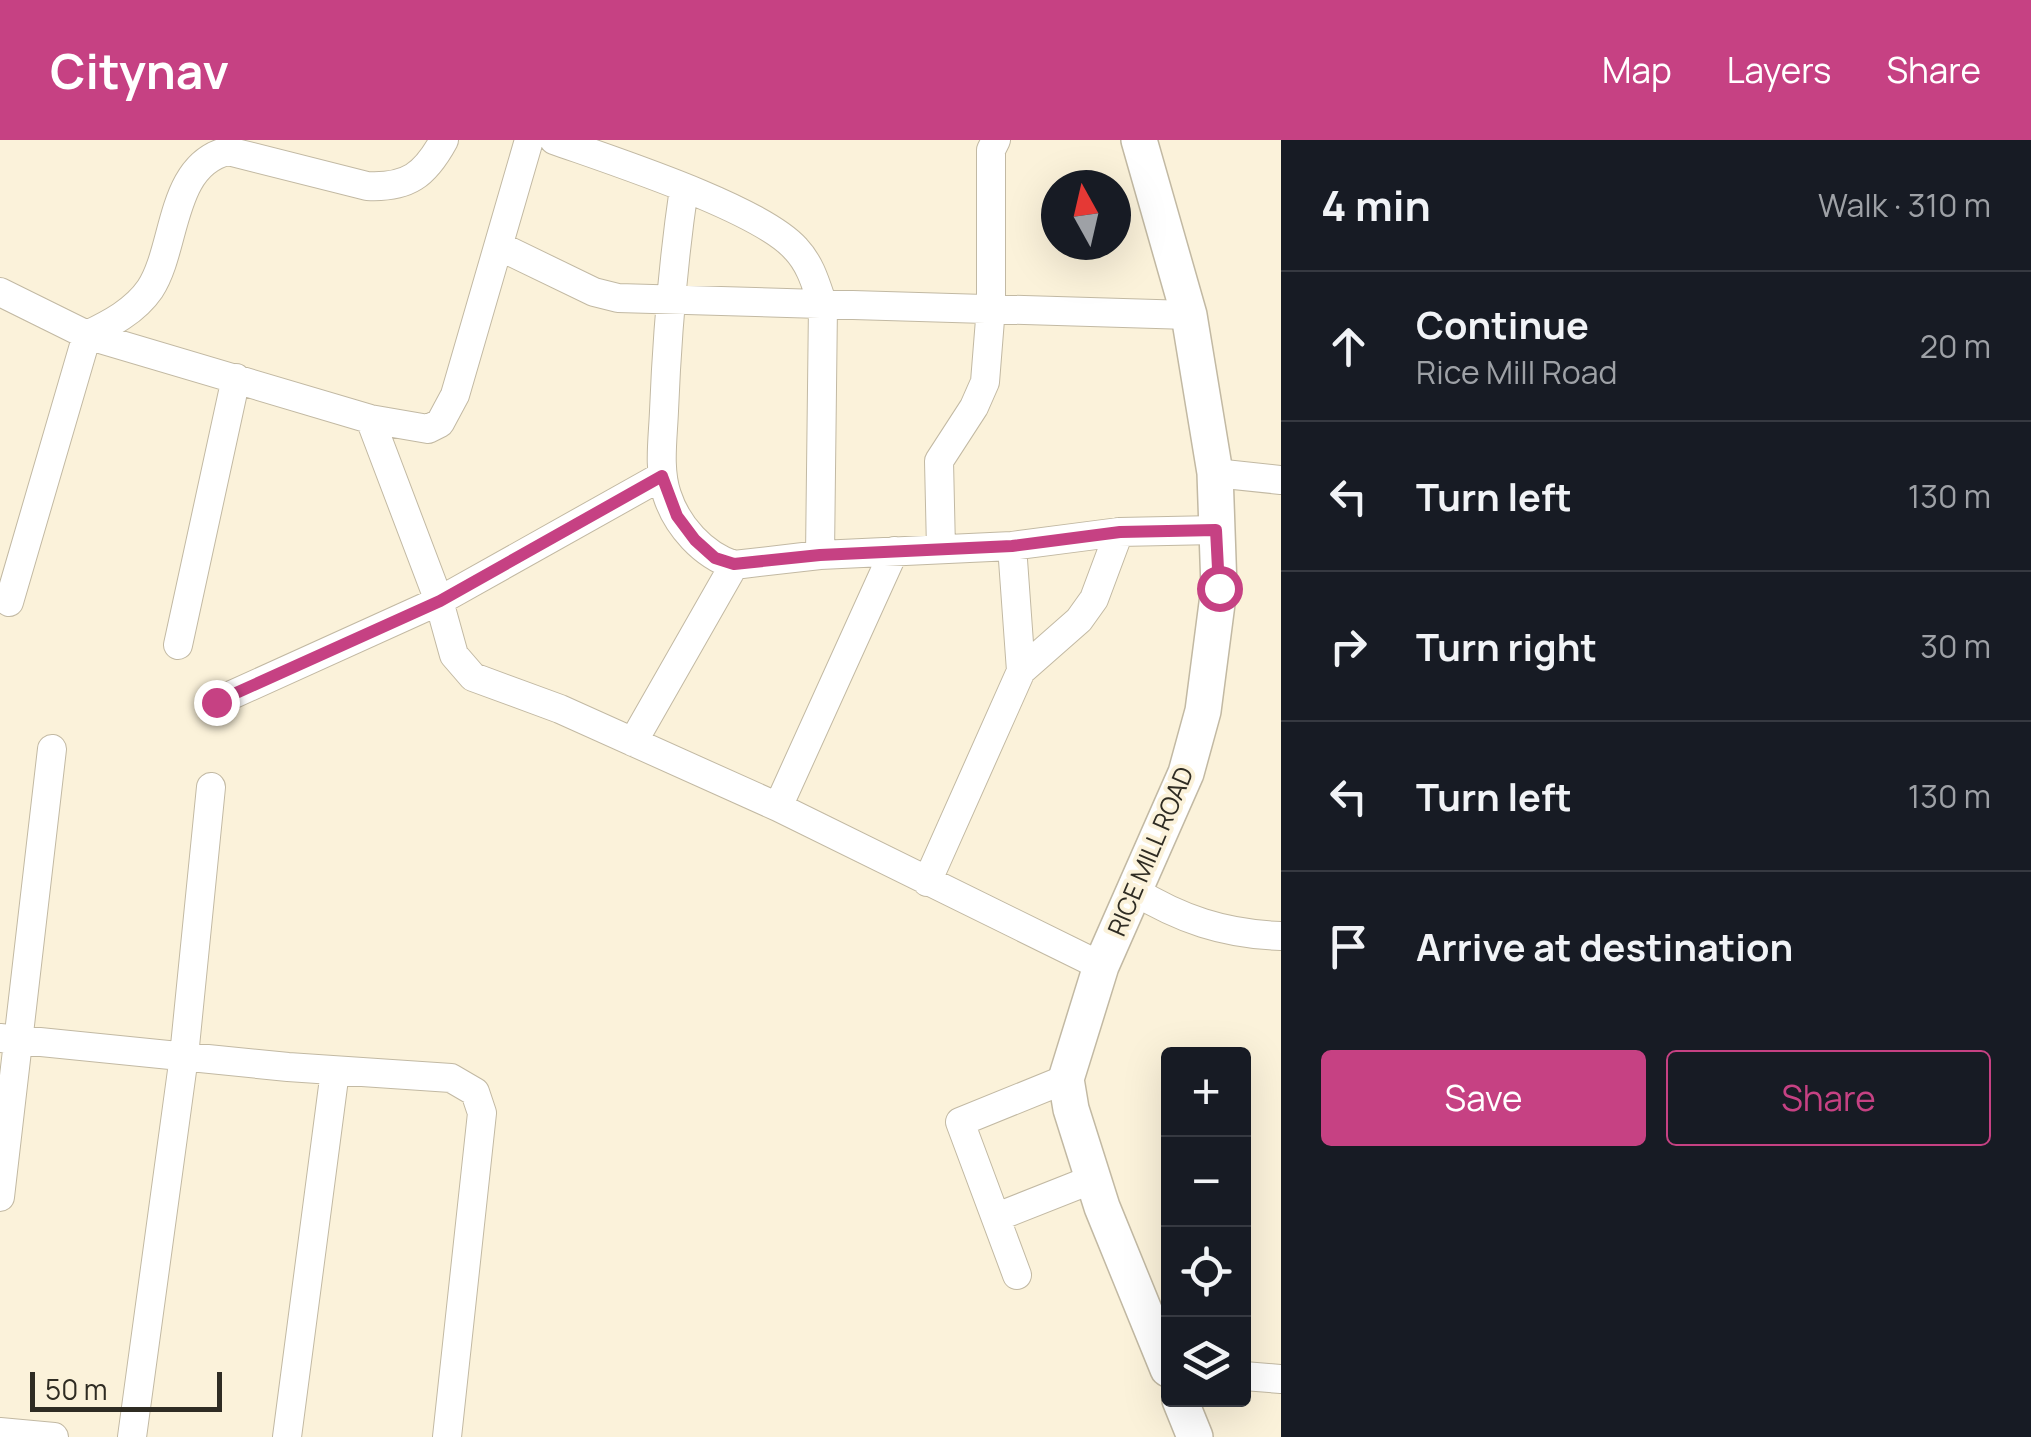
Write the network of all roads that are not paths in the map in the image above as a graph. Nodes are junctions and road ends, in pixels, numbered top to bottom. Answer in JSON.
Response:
{"nodes":[{"id":1,"x":444,"y":140,"type":"edge"},
{"id":2,"x":529,"y":140,"type":"edge"},
{"id":3,"x":554,"y":140,"type":"edge"},
{"id":4,"x":996,"y":140,"type":"edge"},
{"id":5,"x":1138,"y":140,"type":"edge"},
{"id":6,"x":684,"y":188,"type":"junction"},
{"id":7,"x":501,"y":247,"type":"junction"},
{"id":8,"x":0,"y":292,"type":"edge"},
{"id":9,"x":668,"y":299,"type":"junction"},
{"id":10,"x":822,"y":305,"type":"junction"},
{"id":11,"x":991,"y":307,"type":"junction"},
{"id":12,"x":1189,"y":316,"type":"junction"},
{"id":13,"x":87,"y":335,"type":"junction"},
{"id":14,"x":236,"y":378,"type":"junction"},
{"id":15,"x":370,"y":418,"type":"junction"},
{"id":16,"x":1215,"y":473,"type":"junction"},
{"id":17,"x":662,"y":476,"type":"junction"},
{"id":18,"x":1281,"y":480,"type":"edge"},
{"id":19,"x":1216,"y":530,"type":"junction"},
{"id":20,"x":1120,"y":532,"type":"junction"},
{"id":21,"x":1012,"y":546,"type":"junction"},
{"id":22,"x":940,"y":549,"type":"junction"},
{"id":23,"x":894,"y":551,"type":"junction"},
{"id":24,"x":820,"y":555,"type":"junction"},
{"id":25,"x":734,"y":564,"type":"junction"},
{"id":26,"x":440,"y":601,"type":"junction"},
{"id":27,"x":9,"y":602,"type":"dead end"},
{"id":28,"x":178,"y":645,"type":"dead end"},
{"id":29,"x":1021,"y":671,"type":"junction"},
{"id":30,"x":216,"y":702,"type":"dead end"},
{"id":31,"x":632,"y":742,"type":"junction"},
{"id":32,"x":52,"y":749,"type":"dead end"},
{"id":33,"x":211,"y":787,"type":"dead end"},
{"id":34,"x":778,"y":807,"type":"junction"},
{"id":35,"x":927,"y":882,"type":"junction"},
{"id":36,"x":1133,"y":890,"type":"junction"},
{"id":37,"x":1281,"y":936,"type":"edge"},
{"id":38,"x":1102,"y":966,"type":"junction"},
{"id":39,"x":11,"y":1039,"type":"edge"},
{"id":40,"x":184,"y":1056,"type":"junction"},
{"id":41,"x":334,"y":1070,"type":"junction"},
{"id":42,"x":1066,"y":1080,"type":"junction"},
{"id":43,"x":1094,"y":1179,"type":"junction"},
{"id":44,"x":0,"y":1197,"type":"edge"},
{"id":45,"x":997,"y":1217,"type":"junction"},
{"id":46,"x":1017,"y":1275,"type":"dead end"},
{"id":47,"x":1161,"y":1351,"type":"edge"},
{"id":48,"x":1251,"y":1377,"type":"edge"},
{"id":49,"x":1281,"y":1379,"type":"edge"},
{"id":50,"x":1183,"y":1407,"type":"edge"},
{"id":51,"x":0,"y":1432,"type":"edge"},
{"id":52,"x":54,"y":1437,"type":"edge"},
{"id":53,"x":132,"y":1437,"type":"edge"},
{"id":54,"x":287,"y":1437,"type":"edge"},
{"id":55,"x":447,"y":1437,"type":"edge"},
{"id":56,"x":1195,"y":1437,"type":"edge"}],
"edges":[{"from":1,"to":13,"type":"street"},
{"from":2,"to":7,"type":"street"},
{"from":3,"to":6,"type":"street"},
{"from":4,"to":11,"type":"street"},
{"from":5,"to":12,"type":"main road","name":"RICE MILL ROAD"},
{"from":6,"to":9,"type":"street"},
{"from":6,"to":10,"type":"street"},
{"from":7,"to":9,"type":"street"},
{"from":7,"to":15,"type":"street"},
{"from":8,"to":13,"type":"street"},
{"from":9,"to":10,"type":"street"},
{"from":9,"to":17,"type":"street"},
{"from":10,"to":11,"type":"street"},
{"from":10,"to":24,"type":"street"},
{"from":11,"to":12,"type":"street"},
{"from":11,"to":22,"type":"street"},
{"from":12,"to":16,"type":"main road","name":"RICE MILL ROAD"},
{"from":13,"to":14,"type":"street"},
{"from":13,"to":27,"type":"street"},
{"from":14,"to":15,"type":"street"},
{"from":14,"to":28,"type":"street"},
{"from":15,"to":26,"type":"street"},
{"from":16,"to":18,"type":"street"},
{"from":16,"to":19,"type":"main road","name":"RICE MILL ROAD"},
{"from":17,"to":25,"type":"street"},
{"from":17,"to":26,"type":"street"},
{"from":19,"to":20,"type":"street"},
{"from":19,"to":36,"type":"main road","name":"RICE MILL ROAD"},
{"from":20,"to":21,"type":"street"},
{"from":20,"to":29,"type":"street"},
{"from":21,"to":22,"type":"street"},
{"from":21,"to":29,"type":"street"},
{"from":22,"to":23,"type":"street"},
{"from":23,"to":24,"type":"street"},
{"from":23,"to":34,"type":"street"},
{"from":24,"to":25,"type":"street"},
{"from":25,"to":31,"type":"street"},
{"from":26,"to":30,"type":"street"},
{"from":26,"to":31,"type":"street"},
{"from":29,"to":35,"type":"street"},
{"from":31,"to":34,"type":"street"},
{"from":32,"to":39,"type":"street"},
{"from":33,"to":40,"type":"street"},
{"from":34,"to":35,"type":"street"},
{"from":35,"to":38,"type":"street"},
{"from":36,"to":37,"type":"street"},
{"from":36,"to":38,"type":"main road","name":"RICE MILL ROAD"},
{"from":38,"to":42,"type":"main road","name":"RICE MILL ROAD"},
{"from":39,"to":40,"type":"street"},
{"from":39,"to":44,"type":"street"},
{"from":40,"to":41,"type":"street"},
{"from":40,"to":53,"type":"street"},
{"from":41,"to":54,"type":"street"},
{"from":41,"to":55,"type":"street"},
{"from":42,"to":43,"type":"main road"},
{"from":42,"to":45,"type":"street"},
{"from":43,"to":45,"type":"street"},
{"from":43,"to":47,"type":"main road"},
{"from":45,"to":46,"type":"street"},
{"from":48,"to":49,"type":"street"},
{"from":50,"to":56,"type":"main road"},
{"from":51,"to":52,"type":"street"}]}
